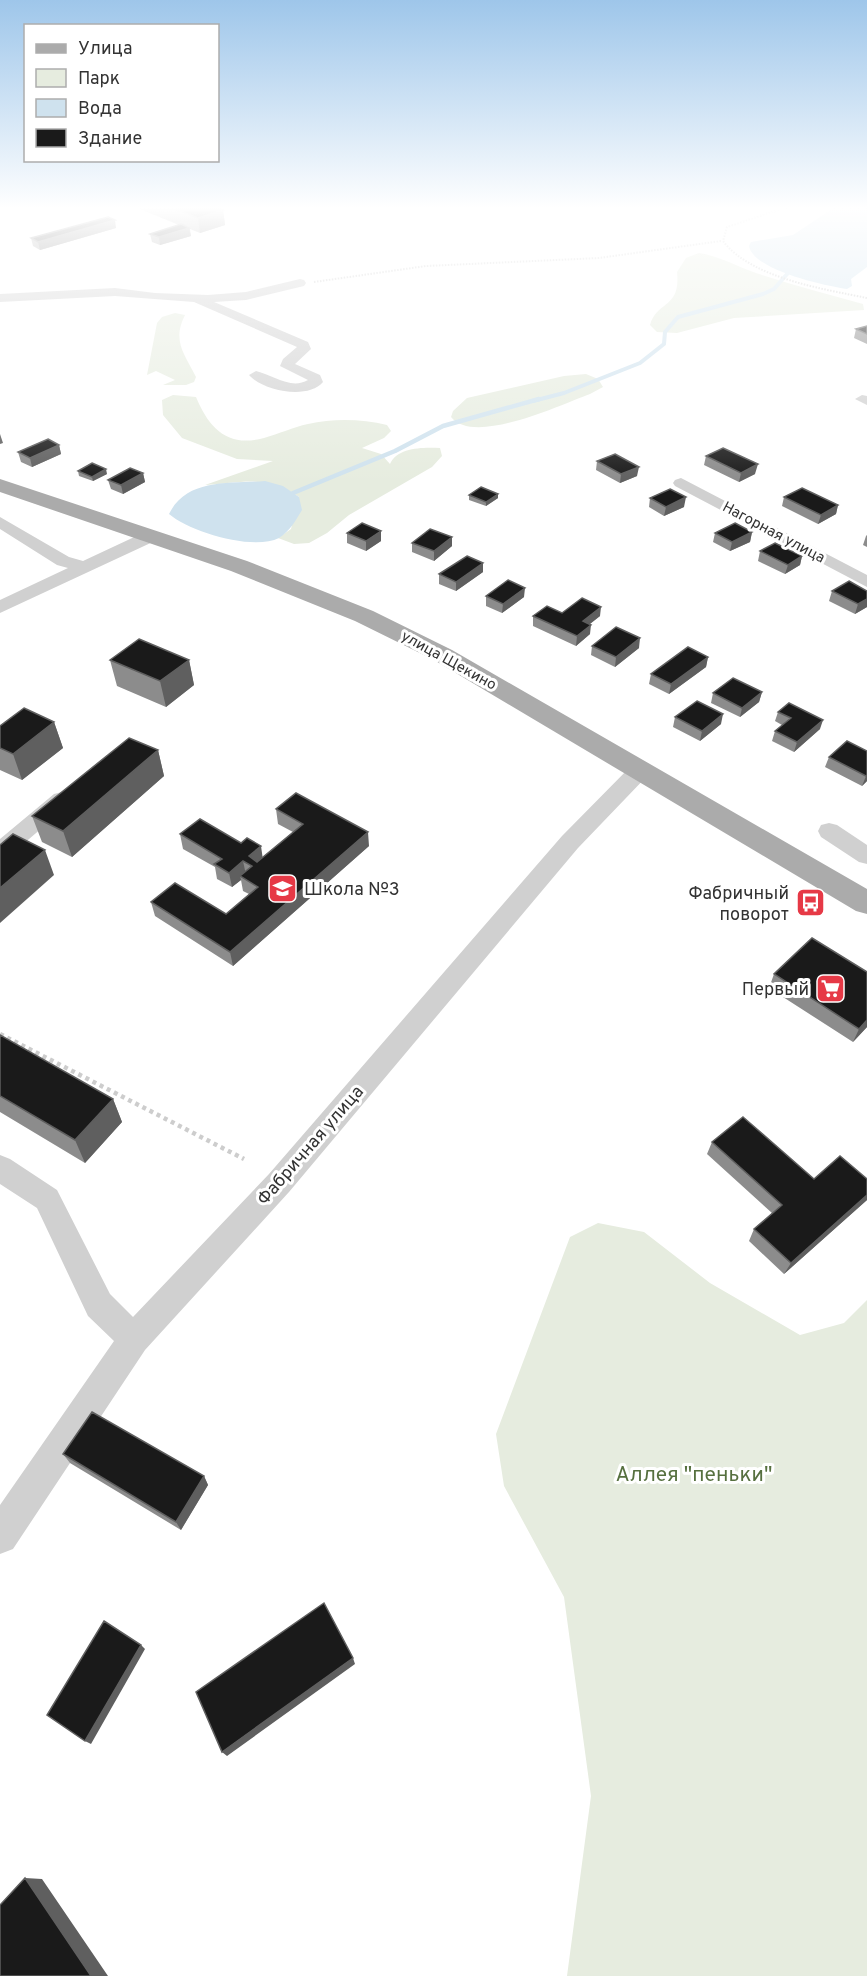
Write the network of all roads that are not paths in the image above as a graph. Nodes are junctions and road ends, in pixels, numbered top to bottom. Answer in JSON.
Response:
{"nodes":[{"id":1,"x":197,"y":299,"type":"edge"},
{"id":2,"x":256,"y":375,"type":"dead end"},
{"id":3,"x":681,"y":483,"type":"dead end"},
{"id":4,"x":0,"y":485,"type":"edge"},
{"id":5,"x":0,"y":522,"type":"edge"},
{"id":6,"x":151,"y":536,"type":"junction"},
{"id":7,"x":85,"y":568,"type":"junction"},
{"id":8,"x":867,"y":582,"type":"edge"},
{"id":9,"x":0,"y":607,"type":"edge"},
{"id":10,"x":641,"y":769,"type":"junction"},
{"id":11,"x":76,"y":786,"type":"edge"},
{"id":12,"x":828,"y":831,"type":"dead end"},
{"id":13,"x":0,"y":851,"type":"edge"},
{"id":14,"x":867,"y":856,"type":"edge"},
{"id":15,"x":867,"y":903,"type":"edge"},
{"id":16,"x":0,"y":1168,"type":"edge"},
{"id":17,"x":134,"y":1339,"type":"junction"},
{"id":18,"x":0,"y":1536,"type":"edge"}],
"edges":[{"from":1,"to":2,"type":"street"},
{"from":3,"to":8,"type":"street","name":"Нагорная улица"},
{"from":4,"to":6,"type":"main road","name":"улица Щекино"},
{"from":5,"to":7,"type":"street"},
{"from":6,"to":7,"type":"street"},
{"from":6,"to":10,"type":"main road","name":"улица Щекино"},
{"from":7,"to":9,"type":"street"},
{"from":10,"to":15,"type":"main road","name":"улица Щекино"},
{"from":10,"to":17,"type":"street","name":"Фабричная улица"},
{"from":11,"to":13,"type":"street"},
{"from":12,"to":14,"type":"street"},
{"from":16,"to":17,"type":"street"},
{"from":17,"to":18,"type":"street","name":"Фабричная улица"}]}
